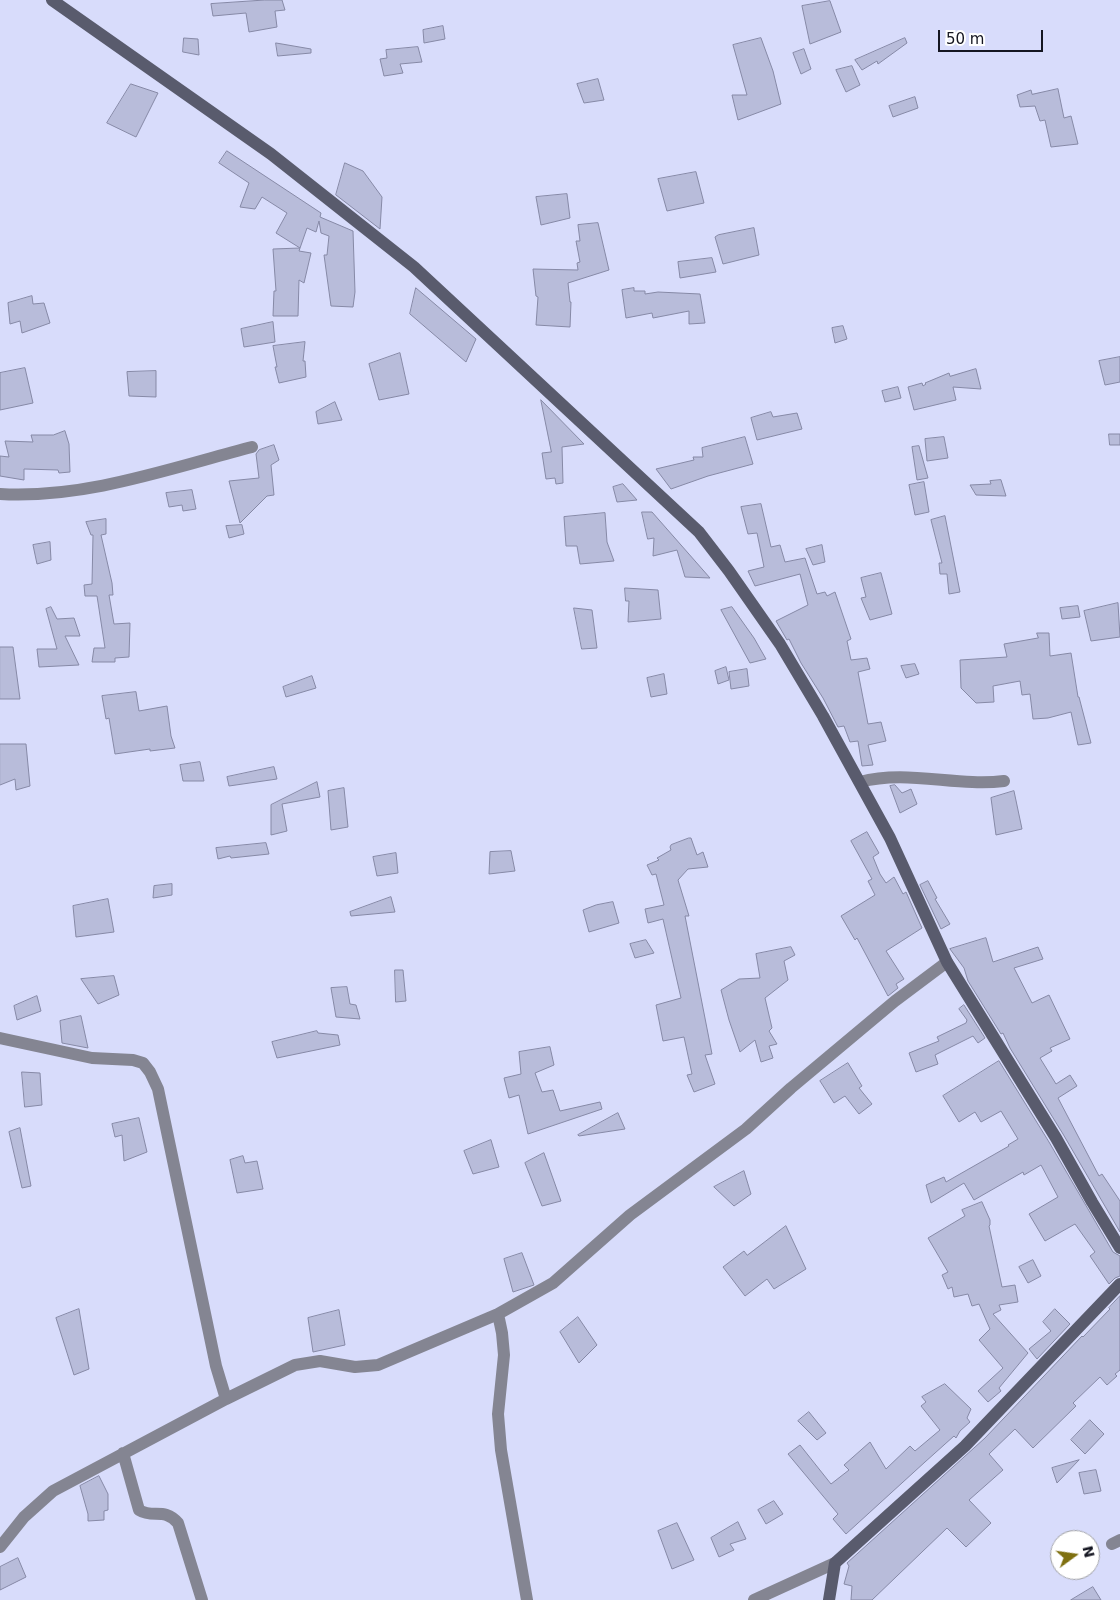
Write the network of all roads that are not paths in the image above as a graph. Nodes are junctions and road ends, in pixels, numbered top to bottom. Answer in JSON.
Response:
{"nodes":[{"id":1,"x":52,"y":0,"type":"edge"},
{"id":2,"x":252,"y":447,"type":"dead end"},
{"id":3,"x":0,"y":494,"type":"edge"},
{"id":4,"x":1004,"y":781,"type":"dead end"},
{"id":5,"x":860,"y":782,"type":"junction"},
{"id":6,"x":947,"y":962,"type":"junction"},
{"id":7,"x":0,"y":1038,"type":"edge"},
{"id":8,"x":1120,"y":1248,"type":"edge"},
{"id":9,"x":1120,"y":1284,"type":"edge"},
{"id":10,"x":498,"y":1314,"type":"junction"},
{"id":11,"x":226,"y":1399,"type":"junction"},
{"id":12,"x":123,"y":1453,"type":"junction"},
{"id":13,"x":0,"y":1546,"type":"edge"},
{"id":14,"x":835,"y":1563,"type":"junction"},
{"id":15,"x":202,"y":1600,"type":"edge"},
{"id":16,"x":527,"y":1600,"type":"edge"},
{"id":17,"x":754,"y":1600,"type":"edge"},
{"id":18,"x":829,"y":1600,"type":"edge"}],
"edges":[{"from":1,"to":5,"type":"street"},
{"from":2,"to":3,"type":"street"},
{"from":4,"to":5,"type":"street"},
{"from":5,"to":6,"type":"street"},
{"from":6,"to":8,"type":"street"},
{"from":6,"to":10,"type":"street"},
{"from":7,"to":11,"type":"street"},
{"from":9,"to":14,"type":"street"},
{"from":10,"to":11,"type":"street"},
{"from":10,"to":16,"type":"street"},
{"from":11,"to":12,"type":"street"},
{"from":12,"to":13,"type":"street"},
{"from":12,"to":15,"type":"street"},
{"from":14,"to":17,"type":"street"},
{"from":14,"to":18,"type":"street"}]}
